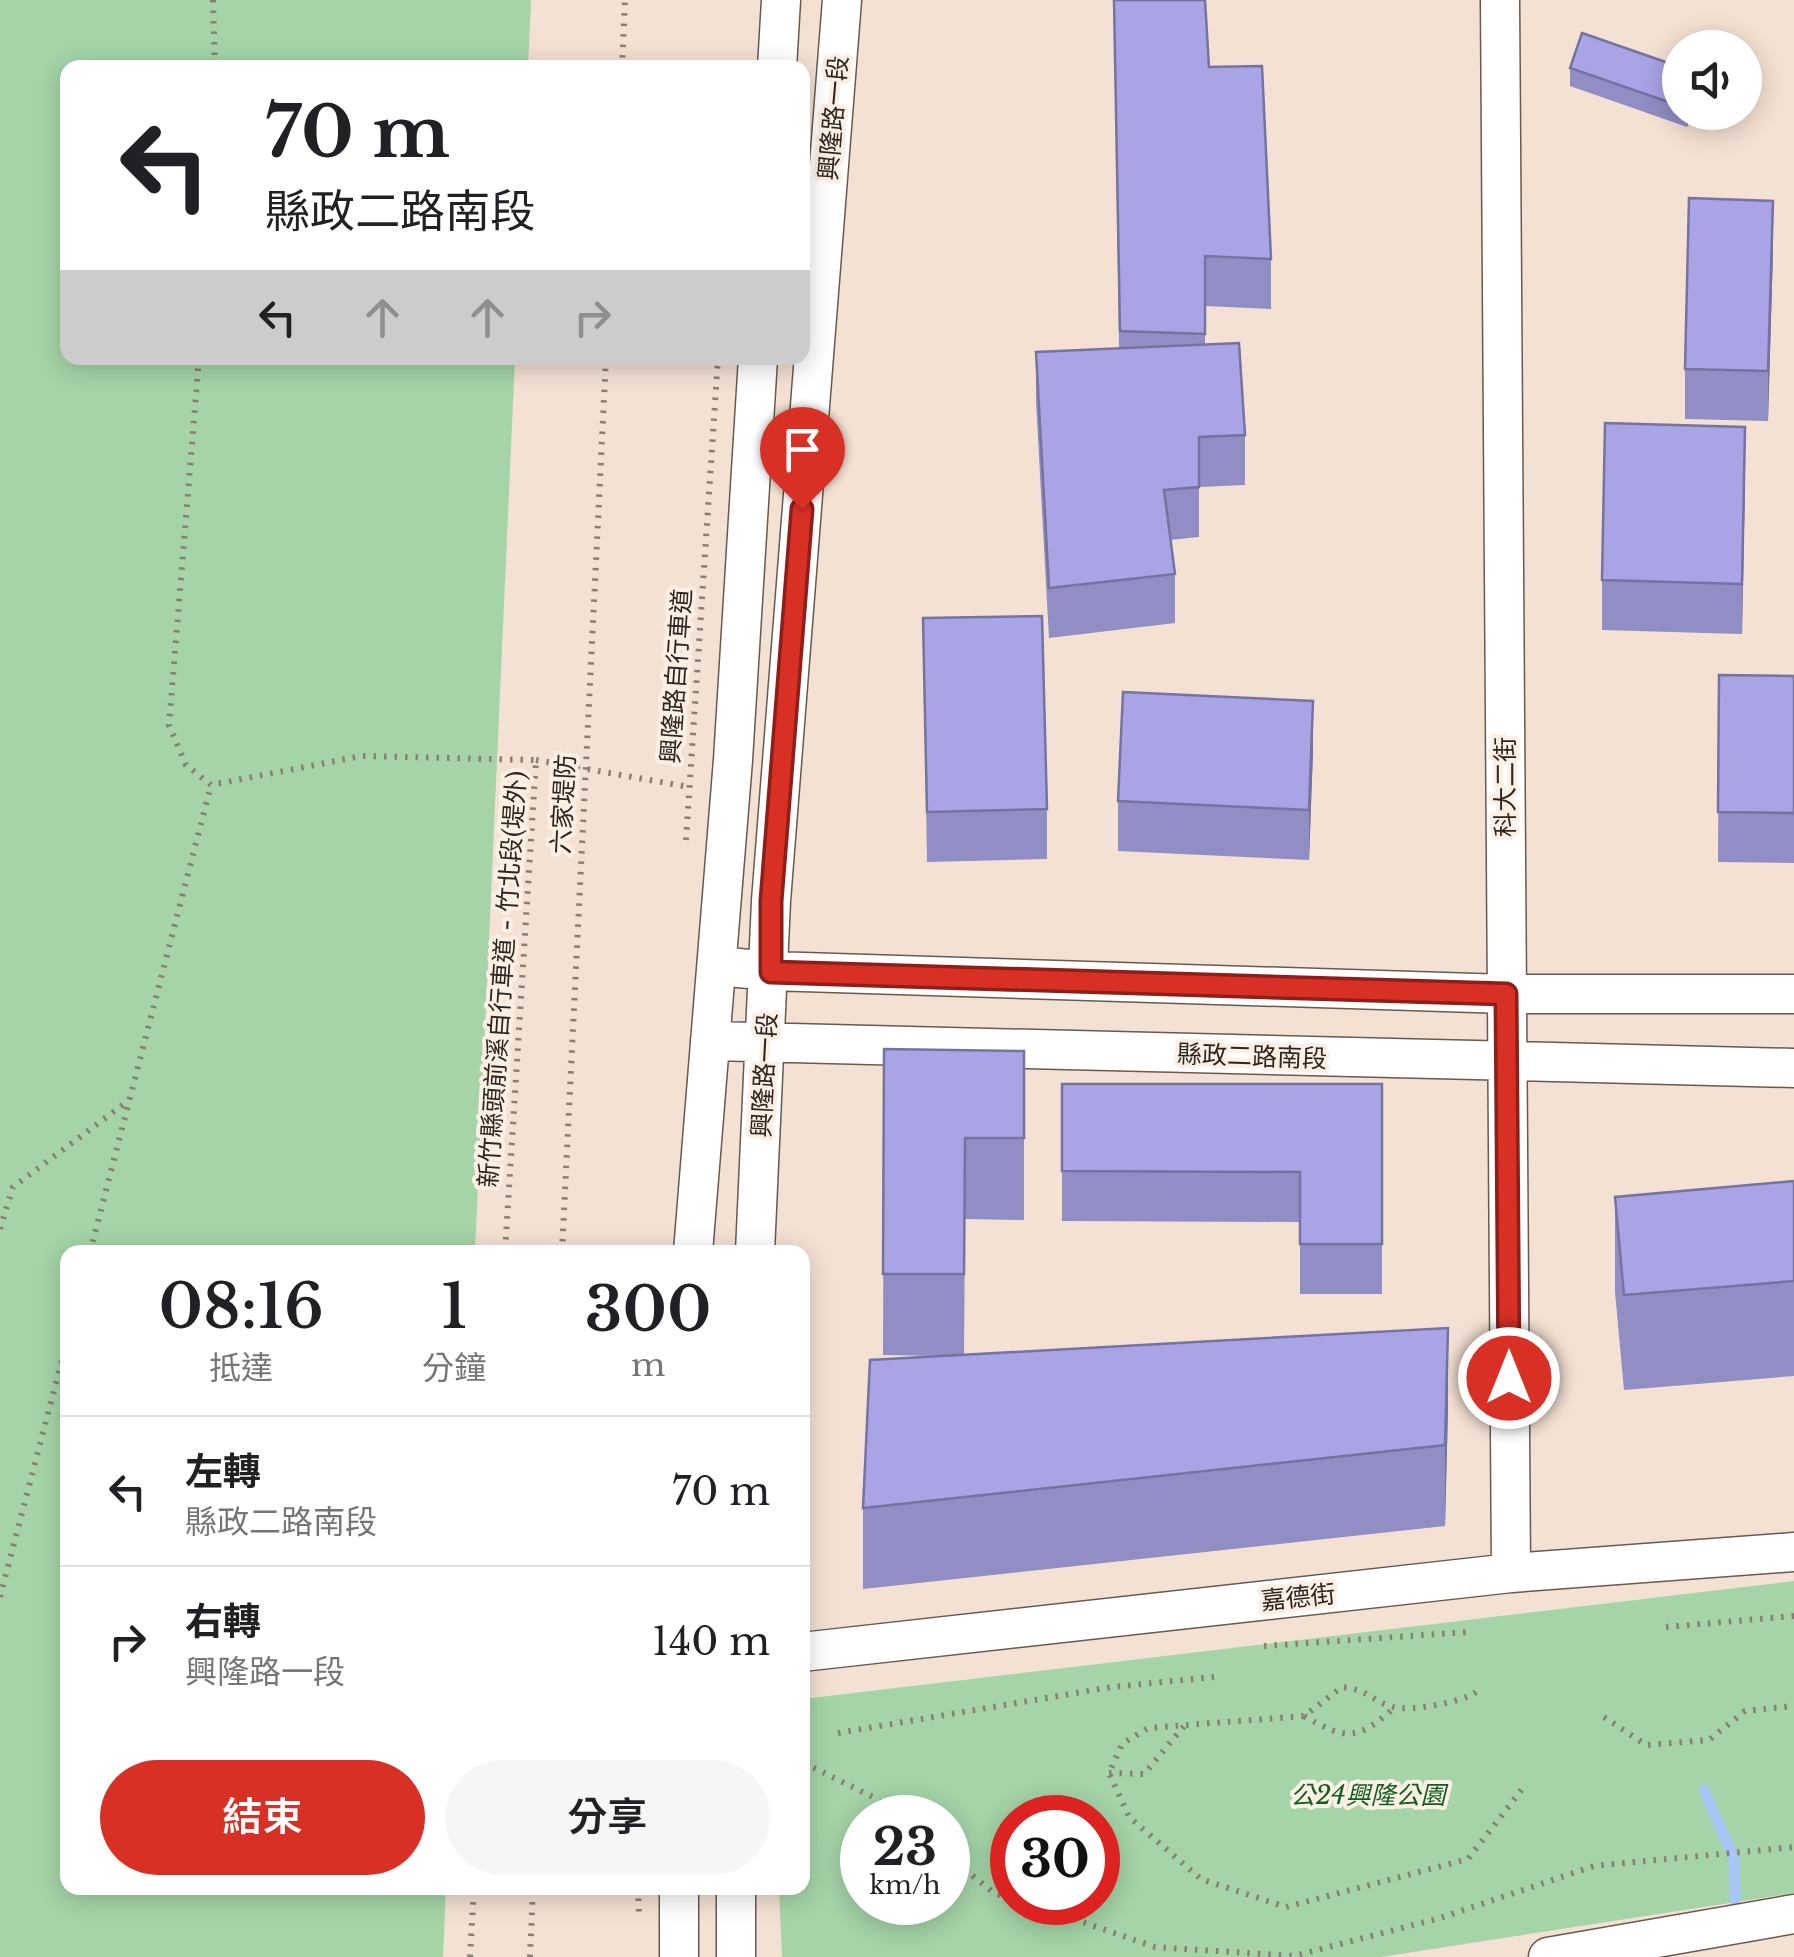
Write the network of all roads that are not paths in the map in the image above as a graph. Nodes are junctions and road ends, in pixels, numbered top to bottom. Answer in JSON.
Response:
{"nodes":[{"id":1,"x":781,"y":0,"type":"edge"},
{"id":2,"x":842,"y":0,"type":"edge"},
{"id":3,"x":1500,"y":0,"type":"edge"},
{"id":4,"x":777,"y":60,"type":"edge"},
{"id":5,"x":758,"y":365,"type":"edge"},
{"id":6,"x":716,"y":966,"type":"junction"},
{"id":7,"x":771,"y":972,"type":"junction"},
{"id":8,"x":1506,"y":994,"type":"junction"},
{"id":9,"x":1794,"y":994,"type":"edge"},
{"id":10,"x":710,"y":1040,"type":"junction"},
{"id":11,"x":762,"y":1041,"type":"junction"},
{"id":12,"x":1507,"y":1064,"type":"junction"},
{"id":13,"x":1794,"y":1068,"type":"edge"},
{"id":14,"x":694,"y":1245,"type":"edge"},
{"id":15,"x":755,"y":1245,"type":"edge"},
{"id":16,"x":1794,"y":1552,"type":"edge"},
{"id":17,"x":1510,"y":1573,"type":"junction"},
{"id":18,"x":810,"y":1651,"type":"edge"},
{"id":19,"x":679,"y":1895,"type":"edge"},
{"id":20,"x":736,"y":1895,"type":"edge"},
{"id":21,"x":1794,"y":1914,"type":"edge"},
{"id":22,"x":679,"y":1957,"type":"edge"},
{"id":23,"x":736,"y":1957,"type":"edge"},
{"id":24,"x":1548,"y":1957,"type":"edge"}],
"edges":[{"from":1,"to":4,"type":"street"},
{"from":2,"to":7,"type":"street","name":"興隆路一段"},
{"from":3,"to":8,"type":"street","name":"科大二街"},
{"from":5,"to":6,"type":"street"},
{"from":6,"to":7,"type":"street"},
{"from":6,"to":10,"type":"street"},
{"from":7,"to":8,"type":"street"},
{"from":7,"to":11,"type":"street","name":"興隆路一段"},
{"from":8,"to":9,"type":"street"},
{"from":8,"to":12,"type":"street","name":"科大二街"},
{"from":10,"to":11,"type":"street","name":"縣政二路南段"},
{"from":10,"to":14,"type":"street"},
{"from":11,"to":12,"type":"street","name":"縣政二路南段"},
{"from":11,"to":15,"type":"street","name":"興隆路一段"},
{"from":12,"to":13,"type":"street","name":"縣政二路南段"},
{"from":12,"to":17,"type":"street","name":"科大二街"},
{"from":16,"to":17,"type":"street","name":"嘉德街"},
{"from":17,"to":18,"type":"street","name":"嘉德街"},
{"from":19,"to":22,"type":"street"},
{"from":20,"to":23,"type":"street"},
{"from":21,"to":24,"type":"street"}]}
